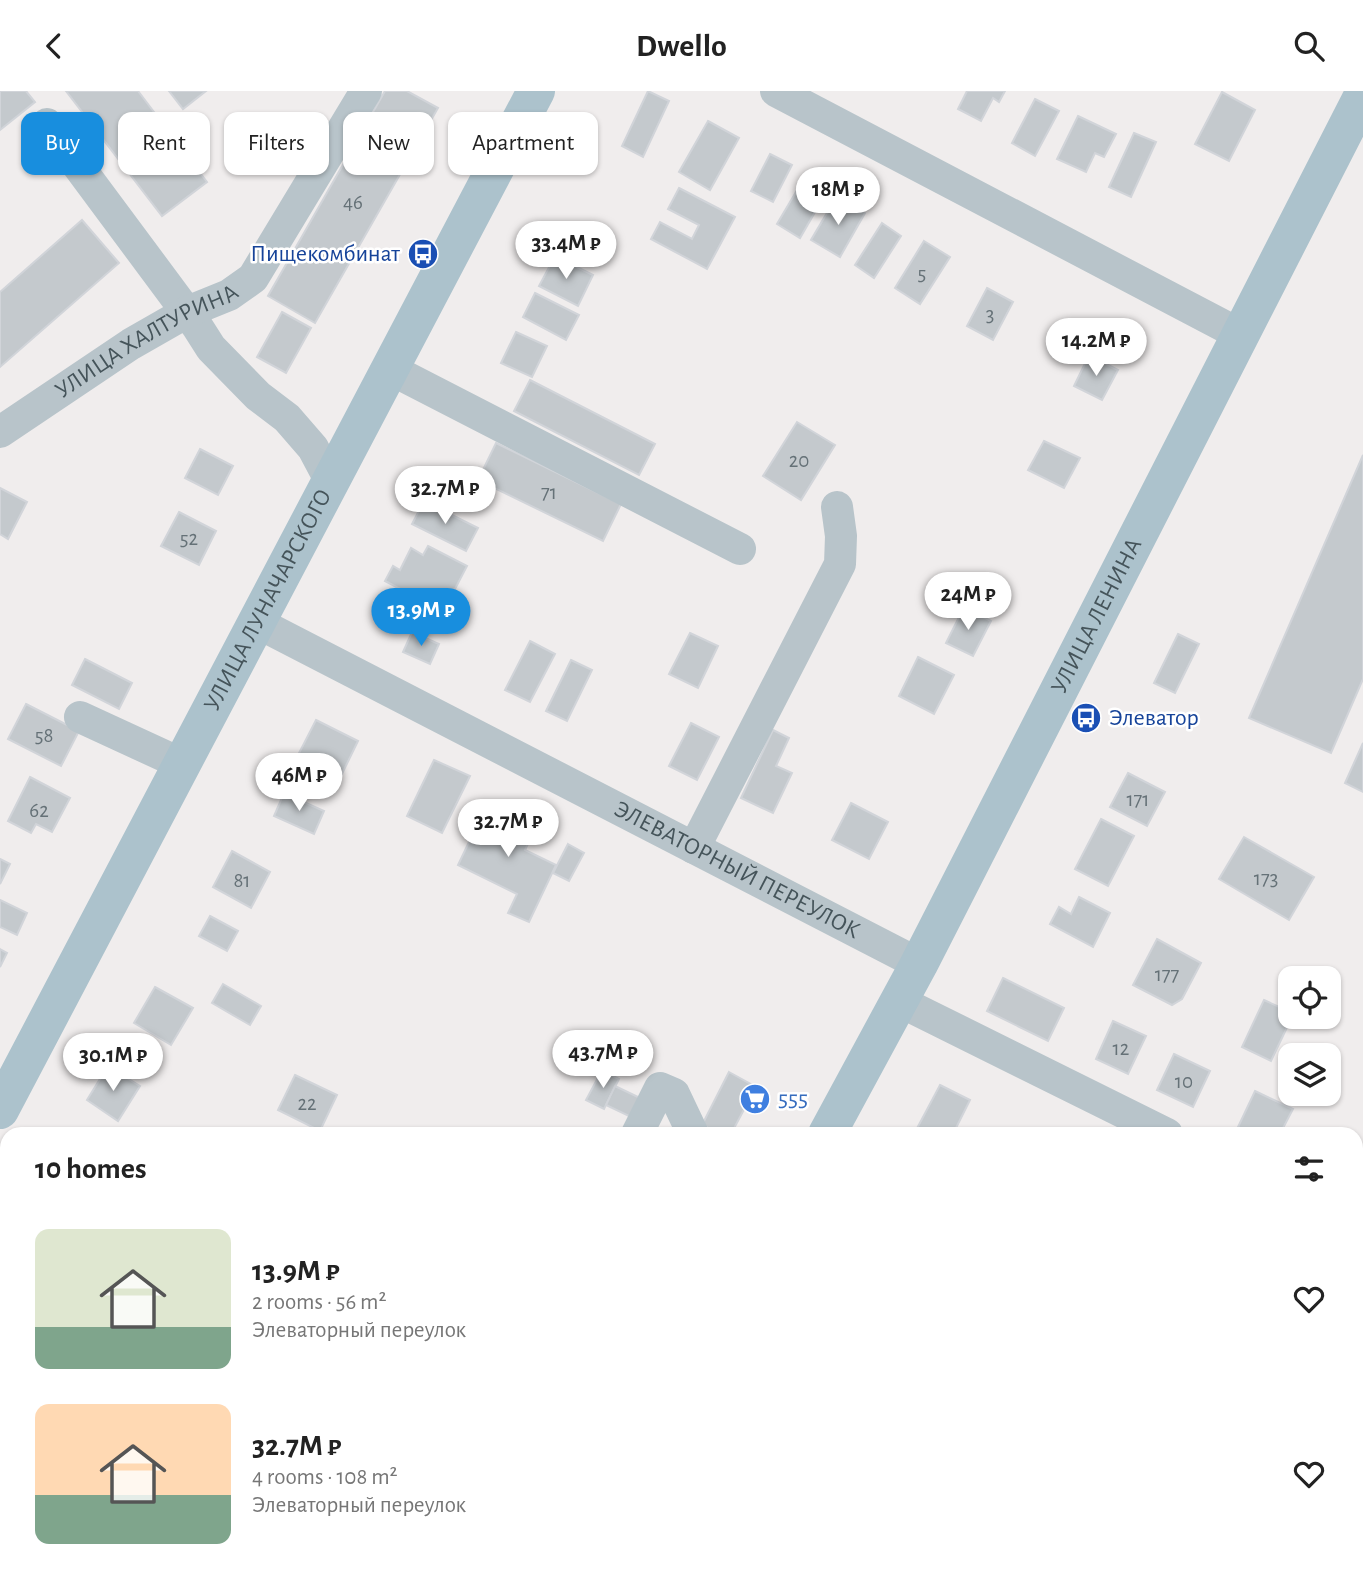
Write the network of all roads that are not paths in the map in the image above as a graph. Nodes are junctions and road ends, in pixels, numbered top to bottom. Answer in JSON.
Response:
{"nodes":[{"id":1,"x":366,"y":91,"type":"edge"},
{"id":2,"x":536,"y":91,"type":"edge"},
{"id":3,"x":776,"y":91,"type":"edge"},
{"id":4,"x":1363,"y":95,"type":"edge"},
{"id":5,"x":85,"y":175,"type":"edge"},
{"id":6,"x":187,"y":312,"type":"junction"},
{"id":7,"x":1241,"y":335,"type":"junction"},
{"id":8,"x":390,"y":369,"type":"junction"},
{"id":9,"x":0,"y":432,"type":"edge"},
{"id":10,"x":331,"y":482,"type":"junction"},
{"id":11,"x":837,"y":507,"type":"dead end"},
{"id":12,"x":740,"y":549,"type":"dead end"},
{"id":13,"x":257,"y":623,"type":"junction"},
{"id":14,"x":80,"y":717,"type":"dead end"},
{"id":15,"x":182,"y":764,"type":"junction"},
{"id":16,"x":694,"y":848,"type":"junction"},
{"id":17,"x":919,"y":964,"type":"junction"},
{"id":18,"x":899,"y":1001,"type":"junction"},
{"id":19,"x":0,"y":1110,"type":"edge"},
{"id":20,"x":640,"y":1127,"type":"edge"},
{"id":21,"x":690,"y":1127,"type":"edge"},
{"id":22,"x":831,"y":1127,"type":"edge"},
{"id":23,"x":1153,"y":1127,"type":"edge"}],
"edges":[{"from":1,"to":6,"type":"street","name":"УЛИЦА ХАЛТУРИНА"},
{"from":2,"to":8,"type":"main road","name":"УЛИЦА ЛУНАЧАРСКОГО"},
{"from":3,"to":7,"type":"street"},
{"from":4,"to":7,"type":"main road","name":"УЛИЦА ЛЕНИНА"},
{"from":5,"to":6,"type":"street"},
{"from":6,"to":9,"type":"street","name":"УЛИЦА ХАЛТУРИНА"},
{"from":6,"to":10,"type":"street"},
{"from":7,"to":17,"type":"main road","name":"УЛИЦА ЛЕНИНА"},
{"from":8,"to":10,"type":"main road","name":"УЛИЦА ЛУНАЧАРСКОГО"},
{"from":8,"to":12,"type":"street"},
{"from":10,"to":13,"type":"main road","name":"УЛИЦА ЛУНАЧАРСКОГО"},
{"from":11,"to":16,"type":"street"},
{"from":13,"to":15,"type":"main road","name":"УЛИЦА ЛУНАЧАРСКОГО"},
{"from":13,"to":16,"type":"street","name":"ЭЛЕВАТОРНЫЙ ПЕРЕУЛОК"},
{"from":14,"to":15,"type":"street"},
{"from":15,"to":19,"type":"main road","name":"УЛИЦА ЛУНАЧАРСКОГО"},
{"from":16,"to":17,"type":"street","name":"ЭЛЕВАТОРНЫЙ ПЕРЕУЛОК"},
{"from":17,"to":18,"type":"main road","name":"УЛИЦА ЛЕНИНА"},
{"from":18,"to":22,"type":"main road","name":"УЛИЦА ЛЕНИНА"},
{"from":18,"to":23,"type":"street"},
{"from":20,"to":21,"type":"street"}]}
